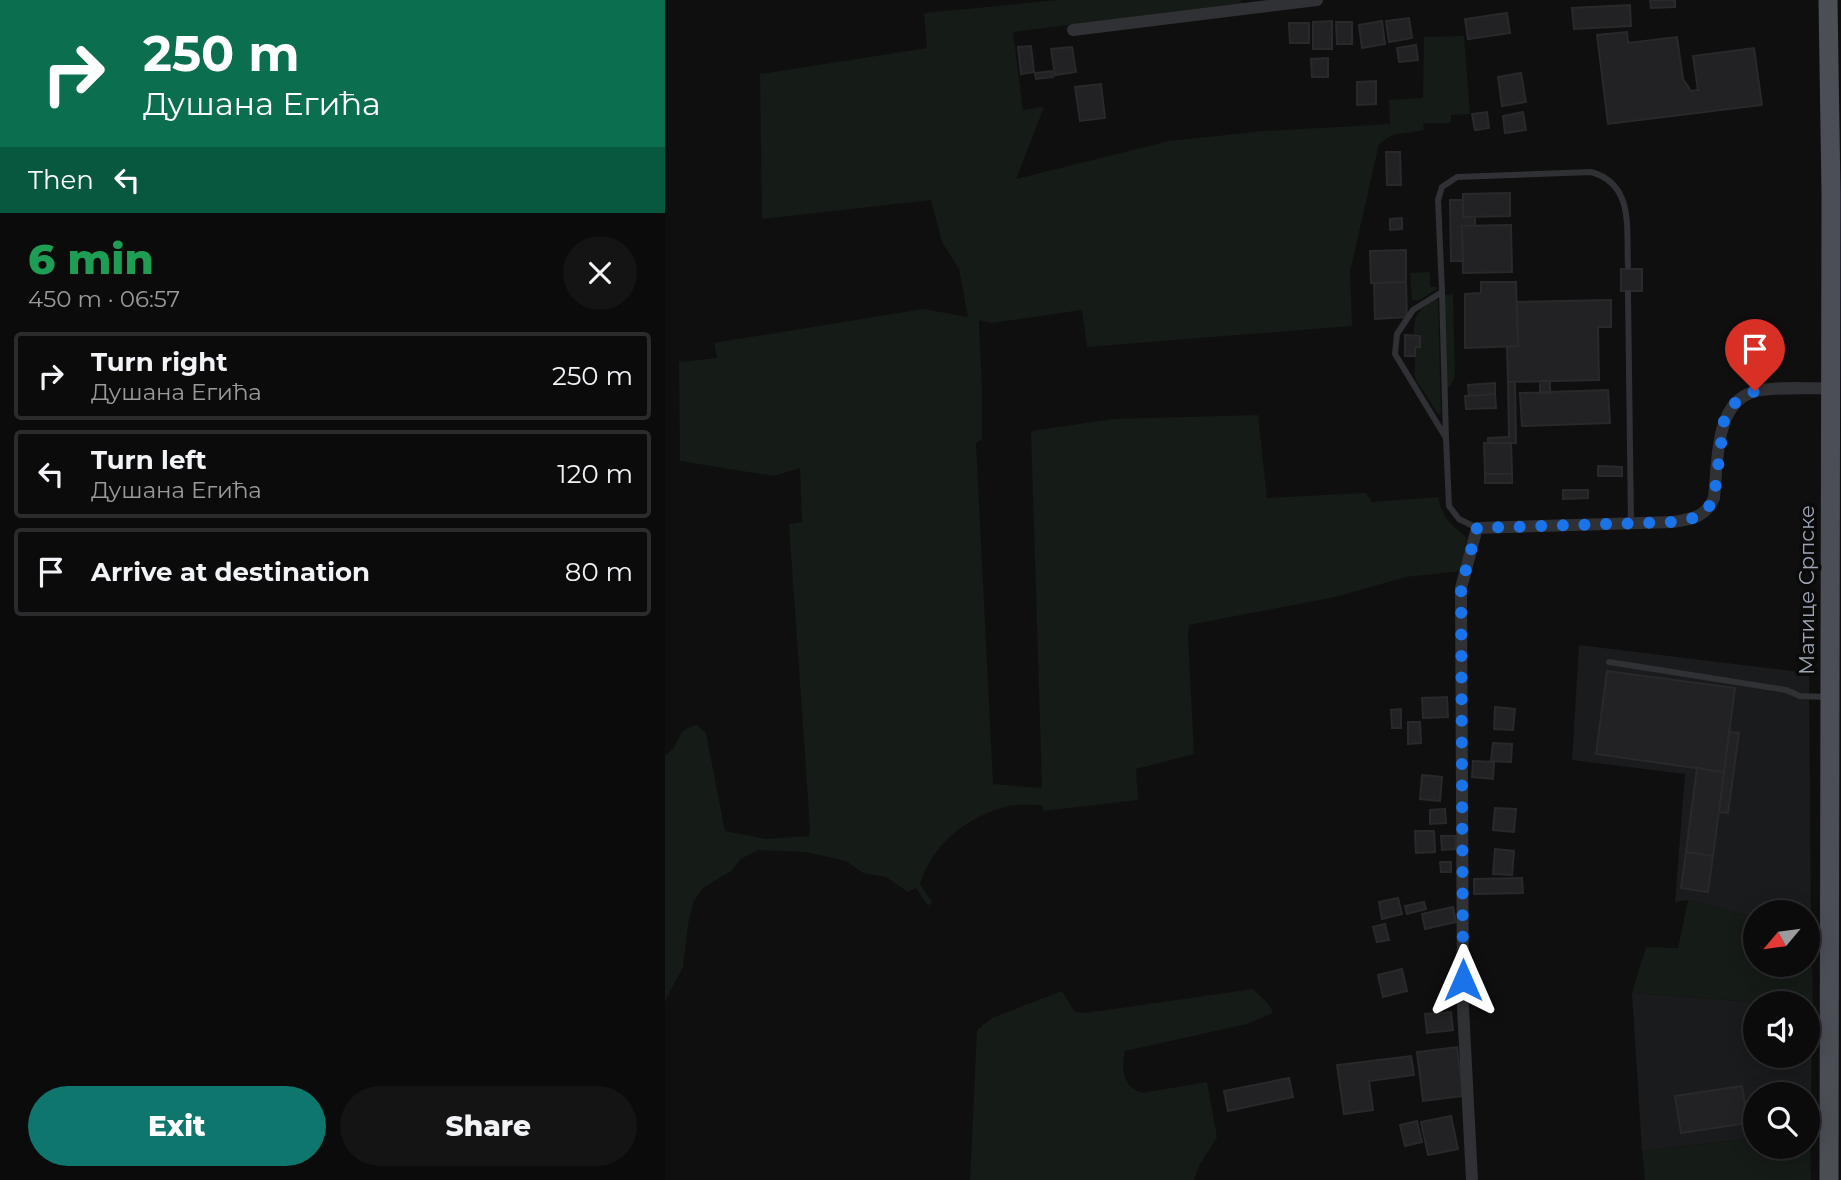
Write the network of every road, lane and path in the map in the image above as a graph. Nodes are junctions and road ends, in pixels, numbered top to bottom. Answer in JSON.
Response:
{"nodes":[{"id":1,"x":1317,"y":0,"type":"edge"},
{"id":2,"x":1828,"y":0,"type":"edge"},
{"id":3,"x":1073,"y":30,"type":"dead end"},
{"id":4,"x":1628,"y":266,"type":"dead end"},
{"id":5,"x":1441,"y":292,"type":"junction"},
{"id":6,"x":1628,"y":293,"type":"dead end"},
{"id":7,"x":1829,"y":388,"type":"junction"},
{"id":8,"x":1446,"y":438,"type":"junction"},
{"id":9,"x":1631,"y":524,"type":"junction"},
{"id":10,"x":1477,"y":528,"type":"junction"},
{"id":11,"x":1609,"y":662,"type":"dead end"},
{"id":12,"x":1829,"y":697,"type":"junction"},
{"id":13,"x":1472,"y":1180,"type":"edge"},
{"id":14,"x":1829,"y":1180,"type":"edge"}],
"edges":[{"from":1,"to":3,"type":"street"},
{"from":2,"to":7,"type":"main road","name":"Матице Српске"},
{"from":4,"to":5,"type":"lane"},
{"from":5,"to":8,"type":"lane"},
{"from":5,"to":8,"type":"lane"},
{"from":6,"to":9,"type":"lane"},
{"from":7,"to":9,"type":"street"},
{"from":7,"to":12,"type":"main road","name":"Матице Српске"},
{"from":8,"to":10,"type":"lane"},
{"from":9,"to":10,"type":"street"},
{"from":10,"to":13,"type":"street"},
{"from":11,"to":12,"type":"lane"},
{"from":12,"to":14,"type":"main road","name":"Матице Српске"}]}
